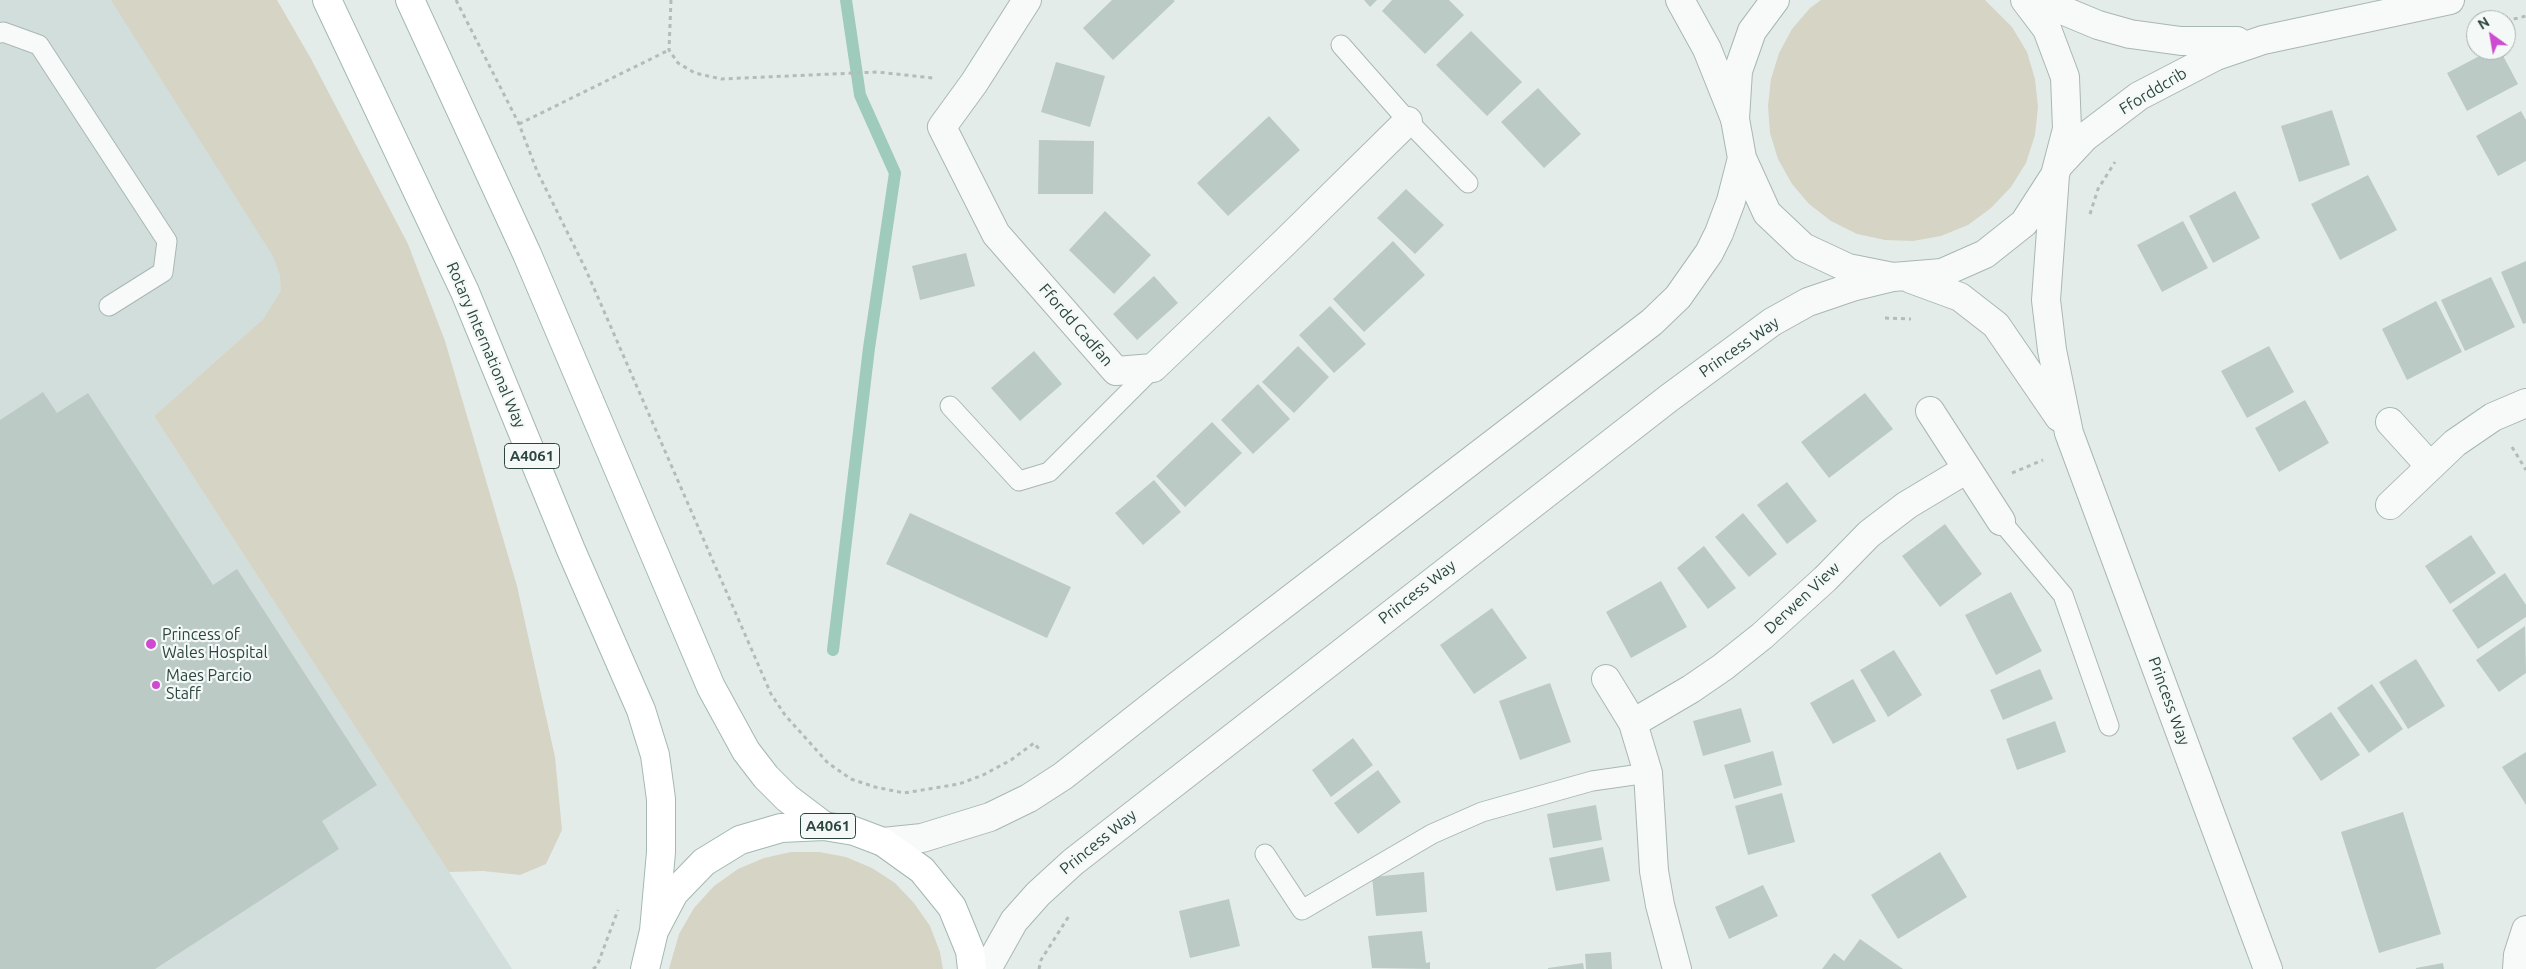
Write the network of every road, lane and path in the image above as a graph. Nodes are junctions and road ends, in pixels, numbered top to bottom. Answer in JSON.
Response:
{"nodes":[{"id":1,"x":327,"y":0,"type":"edge"},
{"id":2,"x":410,"y":0,"type":"edge"},
{"id":3,"x":456,"y":0,"type":"edge"},
{"id":4,"x":671,"y":0,"type":"edge"},
{"id":5,"x":1027,"y":0,"type":"edge"},
{"id":6,"x":1680,"y":0,"type":"edge"},
{"id":7,"x":1775,"y":0,"type":"edge"},
{"id":8,"x":2025,"y":0,"type":"edge"},
{"id":9,"x":2038,"y":0,"type":"edge"},
{"id":10,"x":2450,"y":0,"type":"edge"},
{"id":11,"x":0,"y":33,"type":"edge"},
{"id":12,"x":2263,"y":40,"type":"junction"},
{"id":13,"x":1341,"y":45,"type":"dead end"},
{"id":14,"x":669,"y":50,"type":"junction"},
{"id":15,"x":974,"y":83,"type":"junction"},
{"id":16,"x":1735,"y":119,"type":"junction"},
{"id":17,"x":1408,"y":121,"type":"junction"},
{"id":18,"x":518,"y":124,"type":"junction"},
{"id":19,"x":2119,"y":157,"type":"dead end"},
{"id":20,"x":1742,"y":158,"type":"junction"},
{"id":21,"x":2056,"y":170,"type":"junction"},
{"id":22,"x":1468,"y":183,"type":"dead end"},
{"id":23,"x":2088,"y":222,"type":"dead end"},
{"id":24,"x":1899,"y":277,"type":"junction"},
{"id":25,"x":109,"y":306,"type":"dead end"},
{"id":26,"x":1876,"y":319,"type":"dead end"},
{"id":27,"x":1914,"y":319,"type":"dead end"},
{"id":28,"x":1153,"y":368,"type":"junction"},
{"id":29,"x":2526,"y":403,"type":"edge"},
{"id":30,"x":950,"y":406,"type":"dead end"},
{"id":31,"x":1930,"y":411,"type":"dead end"},
{"id":32,"x":2390,"y":422,"type":"dead end"},
{"id":33,"x":2072,"y":440,"type":"junction"},
{"id":34,"x":2430,"y":466,"type":"junction"},
{"id":35,"x":1973,"y":477,"type":"junction"},
{"id":36,"x":2390,"y":505,"type":"dead end"},
{"id":37,"x":2001,"y":520,"type":"joint"},
{"id":38,"x":1606,"y":679,"type":"dead end"},
{"id":39,"x":1634,"y":723,"type":"junction"},
{"id":40,"x":2110,"y":726,"type":"dead end"},
{"id":41,"x":1648,"y":773,"type":"junction"},
{"id":42,"x":1063,"y":776,"type":"junction"},
{"id":43,"x":824,"y":826,"type":"junction"},
{"id":44,"x":883,"y":842,"type":"junction"},
{"id":45,"x":1265,"y":854,"type":"dead end"},
{"id":46,"x":620,"y":902,"type":"dead end"},
{"id":47,"x":1076,"y":909,"type":"dead end"},
{"id":48,"x":2526,"y":930,"type":"edge"},
{"id":49,"x":654,"y":931,"type":"junction"},
{"id":50,"x":643,"y":968,"type":"edge"},
{"id":51,"x":593,"y":969,"type":"edge"},
{"id":52,"x":972,"y":969,"type":"edge"},
{"id":53,"x":987,"y":969,"type":"edge"},
{"id":54,"x":1039,"y":969,"type":"edge"},
{"id":55,"x":1677,"y":969,"type":"edge"},
{"id":56,"x":2268,"y":969,"type":"edge"},
{"id":57,"x":2517,"y":969,"type":"edge"}],
"edges":[{"from":1,"to":49,"type":"main road","name":"Rotary International Way","number":"A4061"},
{"from":2,"to":43,"type":"main road","number":"A4061"},
{"from":3,"to":18,"type":"path"},
{"from":4,"to":14,"type":"path"},
{"from":5,"to":15,"type":"street","name":"Ffordd Cadfan"},
{"from":6,"to":16,"type":"street"},
{"from":7,"to":16,"type":"street","name":"Princess Way"},
{"from":8,"to":21,"type":"street","name":"Princess Way"},
{"from":9,"to":12,"type":"street","name":"Fforddcrib"},
{"from":10,"to":12,"type":"street","name":"Fforddcrib"},
{"from":11,"to":25,"type":"lane"},
{"from":12,"to":21,"type":"street","name":"Fforddcrib"},
{"from":13,"to":17,"type":"lane"},
{"from":14,"to":15,"type":"path"},
{"from":14,"to":18,"type":"path"},
{"from":15,"to":28,"type":"street","name":"Ffordd Cadfan"},
{"from":16,"to":20,"type":"street","name":"Princess Way"},
{"from":17,"to":22,"type":"lane"},
{"from":17,"to":28,"type":"street"},
{"from":18,"to":42,"type":"path"},
{"from":19,"to":23,"type":"path"},
{"from":20,"to":24,"type":"street","name":"Princess Way"},
{"from":20,"to":42,"type":"street","name":"Princess Way"},
{"from":21,"to":24,"type":"street","name":"Princess Way"},
{"from":21,"to":33,"type":"street","name":"Princess Way"},
{"from":24,"to":33,"type":"street","name":"Princess Way"},
{"from":24,"to":53,"type":"street","name":"Princess Way"},
{"from":26,"to":27,"type":"path"},
{"from":28,"to":30,"type":"lane"},
{"from":29,"to":34,"type":"street"},
{"from":31,"to":35,"type":"street"},
{"from":32,"to":34,"type":"street"},
{"from":33,"to":35,"type":"path"},
{"from":33,"to":56,"type":"street","name":"Princess Way"},
{"from":34,"to":36,"type":"street"},
{"from":35,"to":37,"type":"street"},
{"from":35,"to":39,"type":"street","name":"Derwen View"},
{"from":37,"to":40,"type":"lane"},
{"from":38,"to":39,"type":"street"},
{"from":39,"to":41,"type":"street"},
{"from":41,"to":45,"type":"lane"},
{"from":41,"to":55,"type":"street"},
{"from":42,"to":44,"type":"street","name":"Princess Way"},
{"from":43,"to":44,"type":"main road","number":"A4061"},
{"from":43,"to":49,"type":"main road","number":"A4061"},
{"from":44,"to":52,"type":"main road","number":"A4061"},
{"from":46,"to":51,"type":"path"},
{"from":47,"to":54,"type":"path"},
{"from":48,"to":57,"type":"street"},
{"from":49,"to":50,"type":"main road","number":"A4061"}]}
